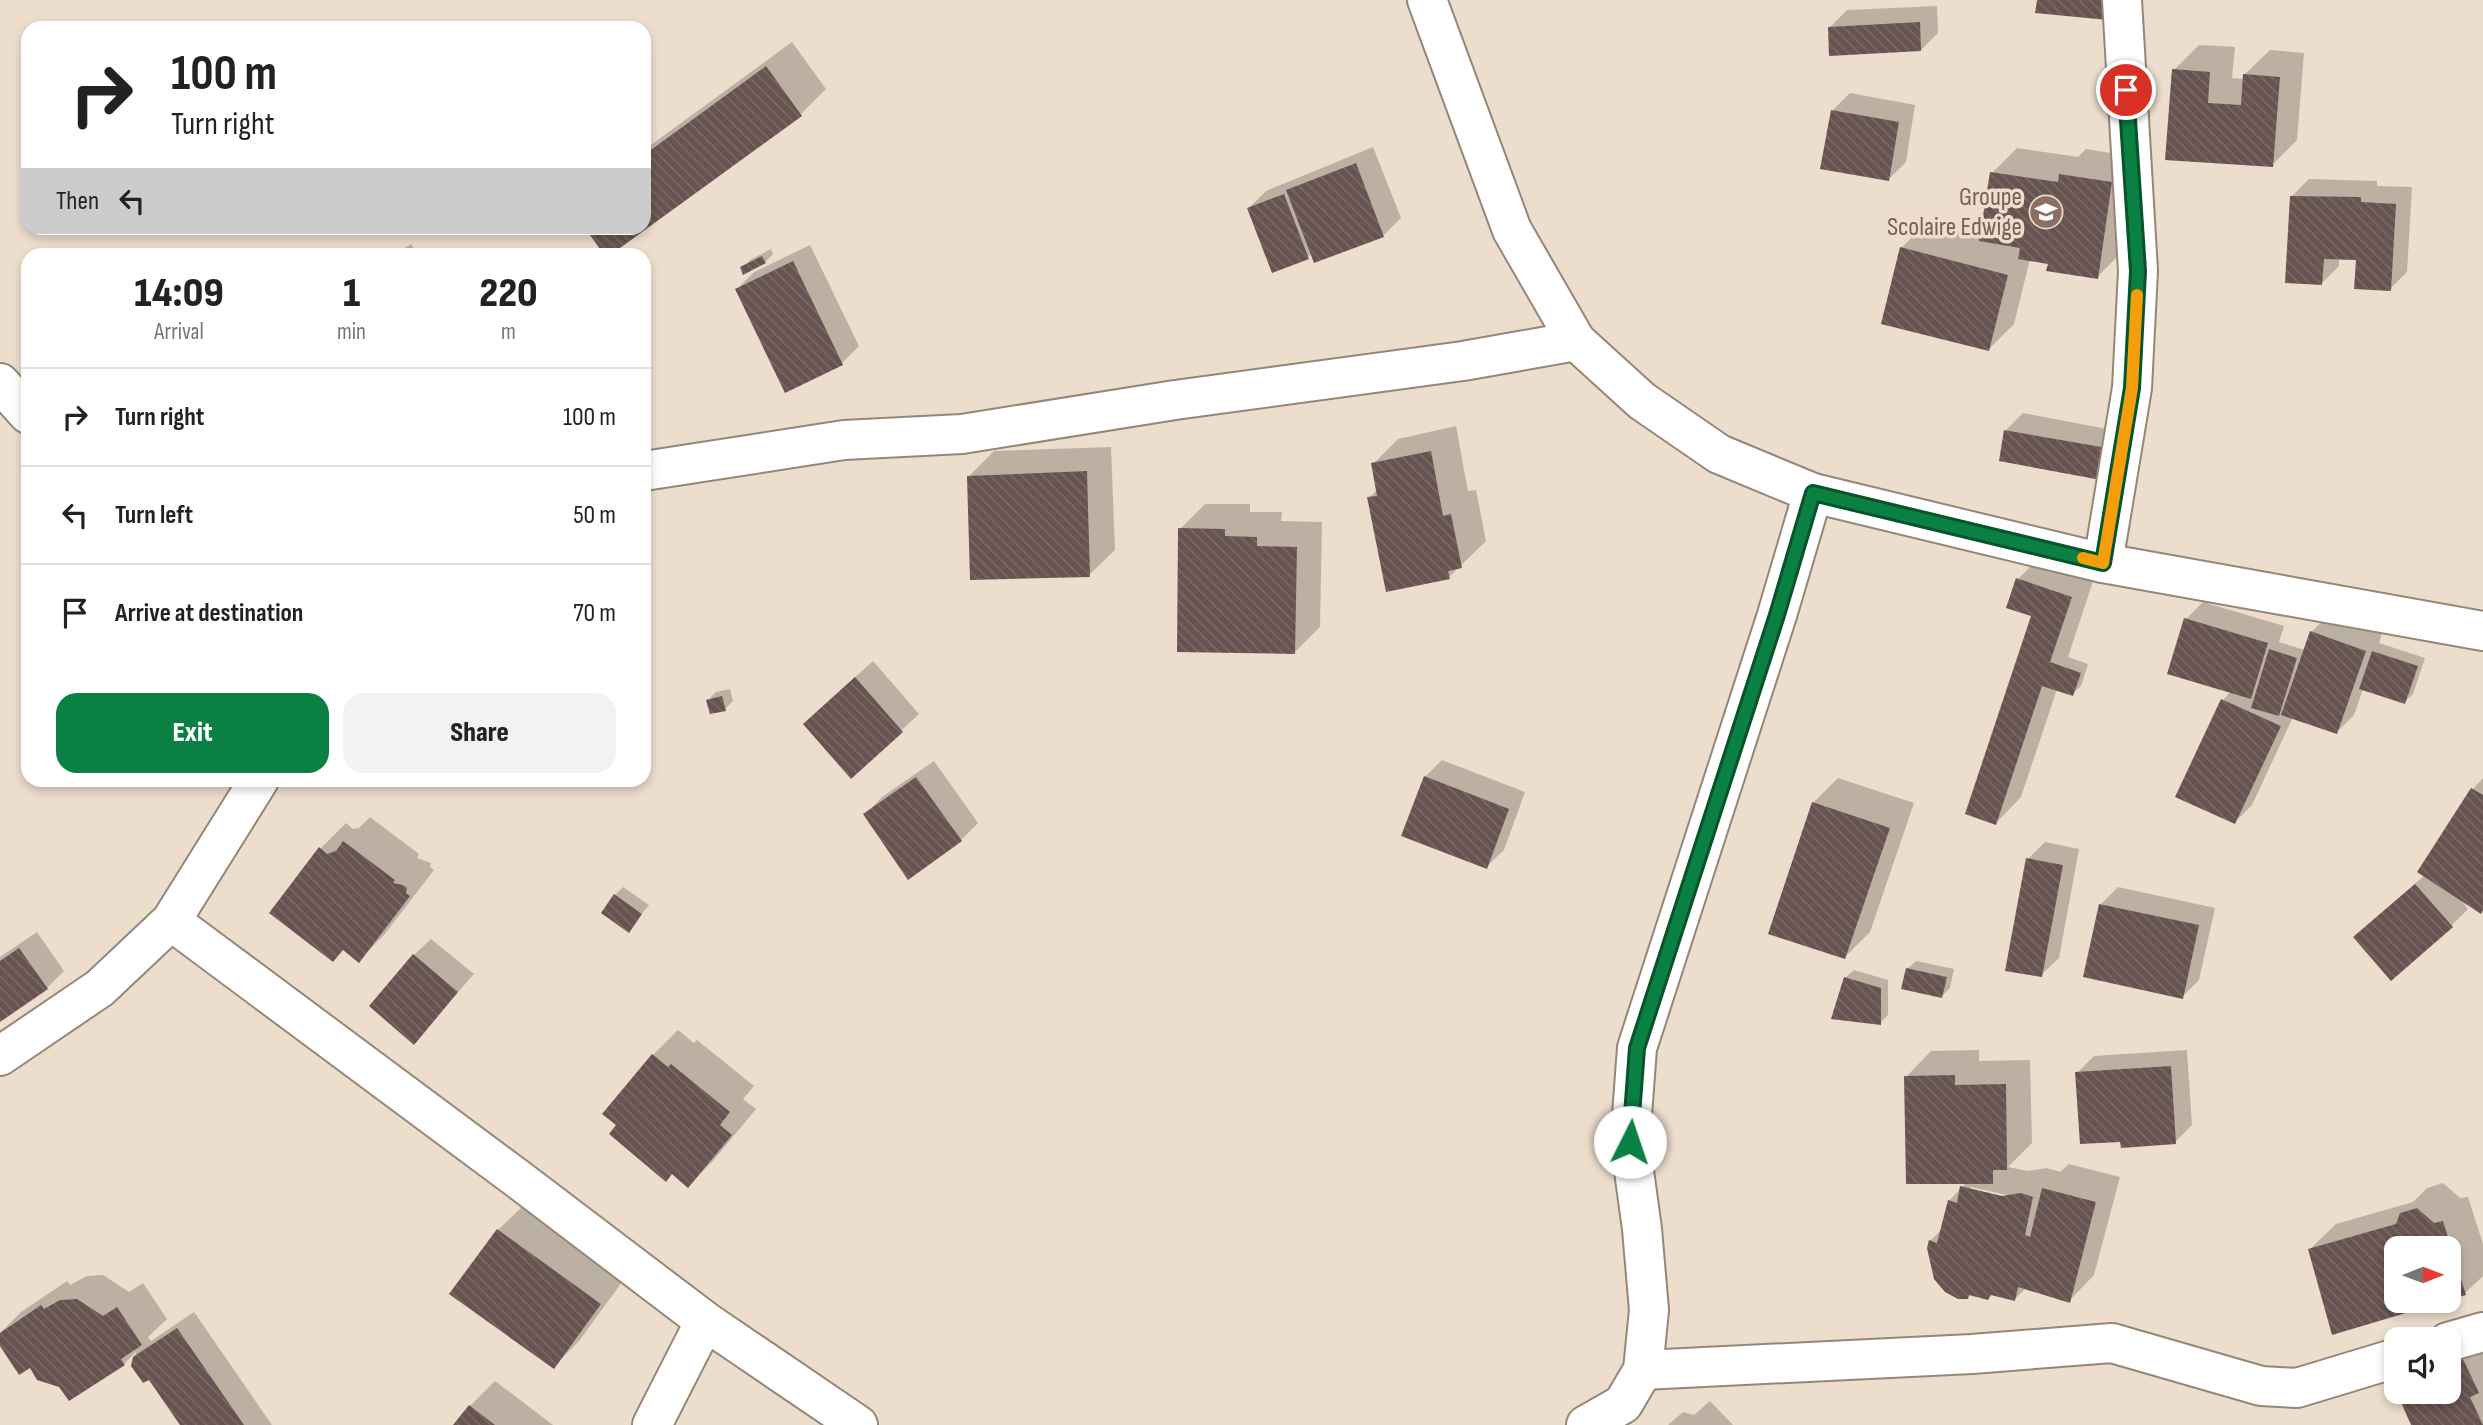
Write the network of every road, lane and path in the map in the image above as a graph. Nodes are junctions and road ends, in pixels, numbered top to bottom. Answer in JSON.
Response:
{"nodes":[{"id":1,"x":1427,"y":0,"type":"edge"},
{"id":2,"x":2122,"y":0,"type":"edge"},
{"id":3,"x":1576,"y":341,"type":"junction"},
{"id":4,"x":0,"y":383,"type":"edge"},
{"id":5,"x":21,"y":406,"type":"edge"},
{"id":6,"x":651,"y":470,"type":"edge"},
{"id":7,"x":1813,"y":493,"type":"junction"},
{"id":8,"x":2103,"y":563,"type":"junction"},
{"id":9,"x":2483,"y":631,"type":"edge"},
{"id":10,"x":255,"y":787,"type":"edge"},
{"id":11,"x":171,"y":921,"type":"junction"},
{"id":12,"x":0,"y":1056,"type":"edge"},
{"id":13,"x":705,"y":1321,"type":"junction"},
{"id":14,"x":2483,"y":1332,"type":"edge"},
{"id":15,"x":2461,"y":1338,"type":"edge"},
{"id":16,"x":2384,"y":1362,"type":"edge"},
{"id":17,"x":1643,"y":1370,"type":"junction"},
{"id":18,"x":652,"y":1425,"type":"edge"},
{"id":19,"x":858,"y":1425,"type":"edge"},
{"id":20,"x":1586,"y":1425,"type":"edge"}],
"edges":[{"from":1,"to":3,"type":"street"},
{"from":2,"to":8,"type":"street"},
{"from":3,"to":6,"type":"street"},
{"from":3,"to":7,"type":"street"},
{"from":4,"to":5,"type":"street"},
{"from":7,"to":8,"type":"street"},
{"from":7,"to":17,"type":"street"},
{"from":8,"to":9,"type":"street"},
{"from":10,"to":11,"type":"street"},
{"from":11,"to":12,"type":"street"},
{"from":11,"to":13,"type":"street"},
{"from":13,"to":18,"type":"street"},
{"from":13,"to":19,"type":"street"},
{"from":14,"to":15,"type":"street"},
{"from":16,"to":17,"type":"street"},
{"from":17,"to":20,"type":"street"}]}
